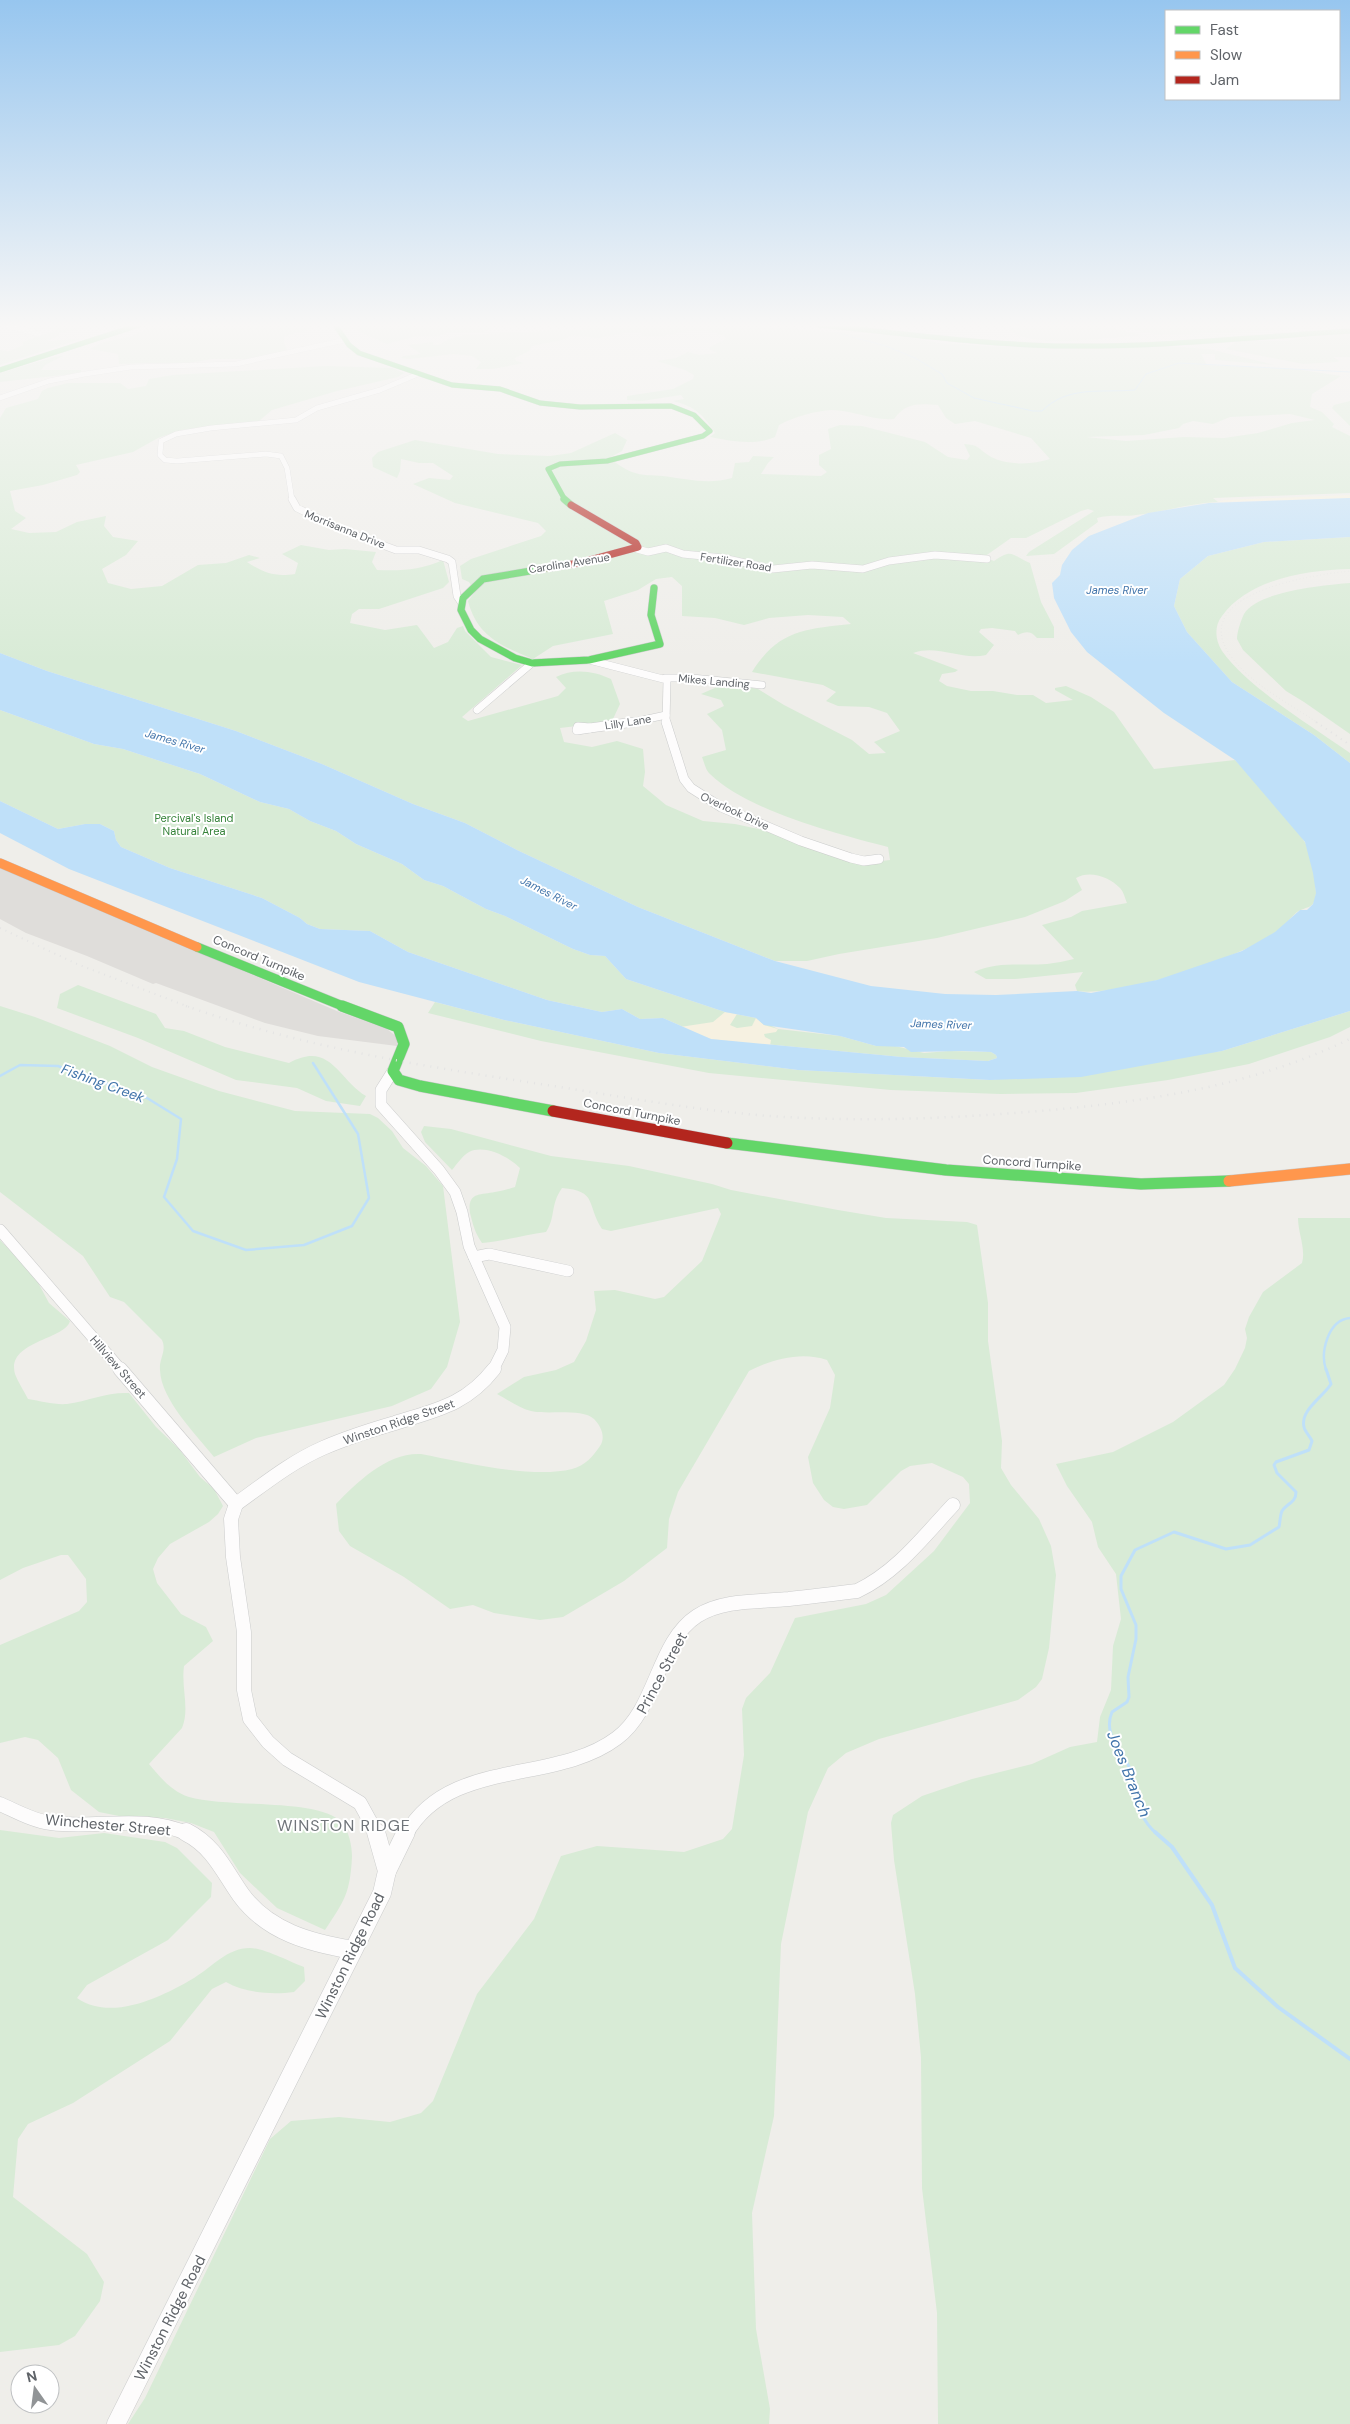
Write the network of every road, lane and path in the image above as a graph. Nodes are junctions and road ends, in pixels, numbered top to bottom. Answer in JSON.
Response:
{"nodes":[{"id":1,"x":166,"y":438,"type":"edge"},
{"id":2,"x":691,"y":438,"type":"edge"},
{"id":3,"x":637,"y":549,"type":"junction"},
{"id":4,"x":987,"y":559,"type":"dead end"},
{"id":5,"x":654,"y":588,"type":"dead end"},
{"id":6,"x":461,"y":602,"type":"junction"},
{"id":7,"x":590,"y":660,"type":"junction"},
{"id":8,"x":532,"y":663,"type":"junction"},
{"id":9,"x":665,"y":678,"type":"junction"},
{"id":10,"x":762,"y":685,"type":"dead end"},
{"id":11,"x":477,"y":710,"type":"dead end"},
{"id":12,"x":666,"y":716,"type":"junction"},
{"id":13,"x":590,"y":728,"type":"dead end"},
{"id":14,"x":879,"y":859,"type":"dead end"},
{"id":15,"x":0,"y":863,"type":"edge"},
{"id":16,"x":393,"y":1071,"type":"junction"},
{"id":17,"x":1350,"y":1169,"type":"edge"},
{"id":18,"x":0,"y":1230,"type":"edge"},
{"id":19,"x":474,"y":1257,"type":"junction"},
{"id":20,"x":568,"y":1271,"type":"dead end"},
{"id":21,"x":236,"y":1504,"type":"junction"},
{"id":22,"x":953,"y":1506,"type":"dead end"},
{"id":23,"x":0,"y":1804,"type":"edge"},
{"id":24,"x":387,"y":1872,"type":"junction"},
{"id":25,"x":353,"y":1950,"type":"junction"},
{"id":26,"x":116,"y":2424,"type":"edge"}],
"edges":[{"from":1,"to":6,"type":"street","name":"Morrisanna Drive"},
{"from":2,"to":3,"type":"main road"},
{"from":3,"to":4,"type":"street","name":"Fertilizer Road"},
{"from":3,"to":6,"type":"main road","name":"Carolina Avenue"},
{"from":5,"to":7,"type":"main road"},
{"from":6,"to":8,"type":"main road"},
{"from":7,"to":8,"type":"main road"},
{"from":7,"to":9,"type":"street"},
{"from":8,"to":11,"type":"street"},
{"from":9,"to":10,"type":"street","name":"Mikes Landing"},
{"from":9,"to":12,"type":"street","name":"Overlook Drive"},
{"from":12,"to":13,"type":"street","name":"Lilly Lane"},
{"from":12,"to":14,"type":"street","name":"Overlook Drive"},
{"from":15,"to":16,"type":"main road","name":"Concord Turnpike"},
{"from":16,"to":17,"type":"main road","name":"Concord Turnpike"},
{"from":16,"to":19,"type":"street","name":"Winston Ridge Street"},
{"from":18,"to":21,"type":"street","name":"Hillview Street"},
{"from":19,"to":20,"type":"street"},
{"from":19,"to":21,"type":"street","name":"Winston Ridge Street"},
{"from":21,"to":24,"type":"street"},
{"from":22,"to":24,"type":"street","name":"Prince Street"},
{"from":23,"to":25,"type":"street","name":"Winchester Street"},
{"from":24,"to":25,"type":"street","name":"Winston Ridge Road"},
{"from":25,"to":26,"type":"street","name":"Winston Ridge Road"}]}
